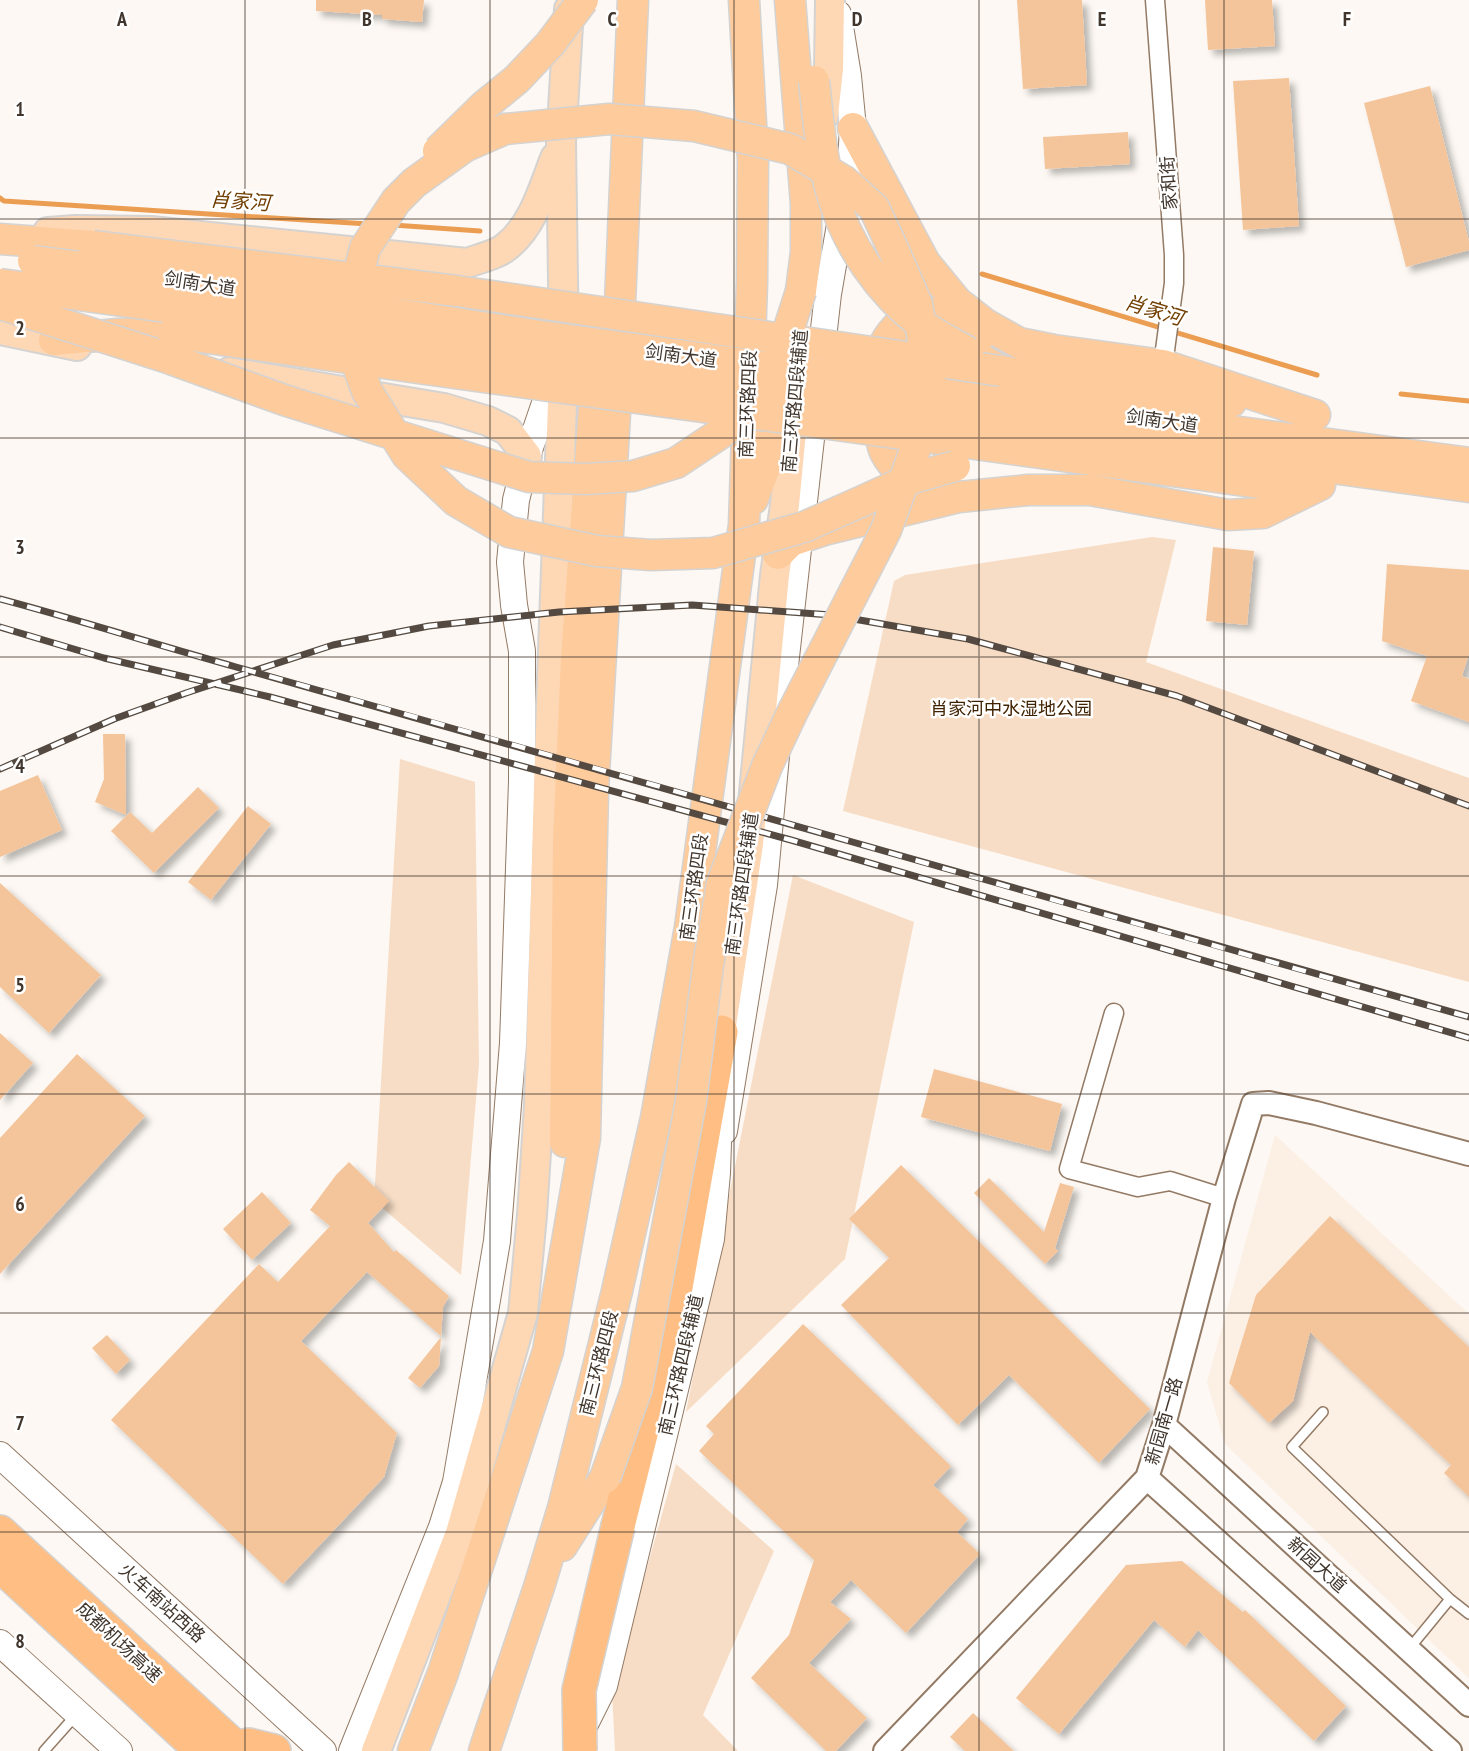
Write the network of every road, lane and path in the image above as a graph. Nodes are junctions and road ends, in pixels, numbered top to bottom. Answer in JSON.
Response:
{"nodes":[{"id":1,"x":569,"y":0,"type":"edge"},
{"id":2,"x":583,"y":0,"type":"edge"},
{"id":3,"x":633,"y":0,"type":"edge"},
{"id":4,"x":744,"y":0,"type":"edge"},
{"id":5,"x":790,"y":0,"type":"edge"},
{"id":6,"x":807,"y":0,"type":"edge"},
{"id":7,"x":830,"y":0,"type":"edge"},
{"id":8,"x":836,"y":0,"type":"edge"},
{"id":9,"x":1155,"y":0,"type":"edge"},
{"id":10,"x":853,"y":128,"type":"junction"},
{"id":11,"x":561,"y":142,"type":"junction"},
{"id":12,"x":396,"y":201,"type":"junction"},
{"id":13,"x":0,"y":237,"type":"edge"},
{"id":14,"x":0,"y":256,"type":"edge"},
{"id":15,"x":467,"y":263,"type":"junction"},
{"id":16,"x":0,"y":284,"type":"edge"},
{"id":17,"x":0,"y":304,"type":"edge"},
{"id":18,"x":0,"y":330,"type":"edge"},
{"id":19,"x":54,"y":340,"type":"junction"},
{"id":20,"x":1019,"y":343,"type":"junction"},
{"id":21,"x":564,"y":348,"type":"junction"},
{"id":22,"x":1165,"y":353,"type":"junction"},
{"id":23,"x":1000,"y":371,"type":"junction"},
{"id":24,"x":797,"y":382,"type":"junction"},
{"id":25,"x":444,"y":408,"type":"junction"},
{"id":26,"x":934,"y":414,"type":"junction"},
{"id":27,"x":1316,"y":415,"type":"junction"},
{"id":28,"x":1377,"y":450,"type":"junction"},
{"id":29,"x":527,"y":456,"type":"junction"},
{"id":30,"x":1072,"y":458,"type":"junction"},
{"id":31,"x":1357,"y":473,"type":"junction"},
{"id":32,"x":1464,"y":475,"type":"edge"},
{"id":33,"x":1320,"y":485,"type":"junction"},
{"id":34,"x":985,"y":494,"type":"junction"},
{"id":35,"x":744,"y":525,"type":"junction"},
{"id":36,"x":792,"y":544,"type":"junction"},
{"id":37,"x":1114,"y":1013,"type":"dead end"},
{"id":38,"x":721,"y":1032,"type":"junction"},
{"id":39,"x":539,"y":1105,"type":"junction"},
{"id":40,"x":1469,"y":1154,"type":"edge"},
{"id":41,"x":717,"y":1173,"type":"junction"},
{"id":42,"x":1224,"y":1198,"type":"junction"},
{"id":43,"x":1323,"y":1412,"type":"dead end"},
{"id":44,"x":1164,"y":1425,"type":"junction"},
{"id":45,"x":0,"y":1455,"type":"edge"},
{"id":46,"x":1147,"y":1478,"type":"junction"},
{"id":47,"x":456,"y":1482,"type":"junction"},
{"id":48,"x":570,"y":1516,"type":"junction"},
{"id":49,"x":0,"y":1532,"type":"edge"},
{"id":50,"x":0,"y":1565,"type":"edge"},
{"id":51,"x":1450,"y":1599,"type":"junction"},
{"id":52,"x":1469,"y":1614,"type":"edge"},
{"id":53,"x":0,"y":1643,"type":"edge"},
{"id":54,"x":1409,"y":1649,"type":"junction"},
{"id":55,"x":1469,"y":1705,"type":"edge"},
{"id":56,"x":78,"y":1713,"type":"junction"},
{"id":57,"x":44,"y":1751,"type":"edge"},
{"id":58,"x":119,"y":1751,"type":"edge"},
{"id":59,"x":202,"y":1751,"type":"edge"},
{"id":60,"x":216,"y":1751,"type":"edge"},
{"id":61,"x":239,"y":1751,"type":"edge"},
{"id":62,"x":274,"y":1751,"type":"edge"},
{"id":63,"x":323,"y":1751,"type":"edge"},
{"id":64,"x":352,"y":1751,"type":"edge"},
{"id":65,"x":376,"y":1751,"type":"edge"},
{"id":66,"x":413,"y":1751,"type":"edge"},
{"id":67,"x":484,"y":1751,"type":"edge"},
{"id":68,"x":572,"y":1751,"type":"edge"},
{"id":69,"x":580,"y":1751,"type":"edge"},
{"id":70,"x":885,"y":1751,"type":"edge"},
{"id":71,"x":1450,"y":1751,"type":"edge"}],
"edges":[{"from":1,"to":11,"type":"main road"},
{"from":2,"to":12,"type":"highway","bridge":true},
{"from":3,"to":66,"type":"highway"},
{"from":4,"to":35,"type":"highway","name":"南三环路四段"},
{"from":5,"to":17,"type":"highway","bridge":true},
{"from":6,"to":23,"type":"highway","bridge":true},
{"from":7,"to":24,"type":"main road","name":"南三环路四段辅道"},
{"from":8,"to":10,"type":"main road"},
{"from":9,"to":22,"type":"street","name":"家和街"},
{"from":10,"to":20,"type":"highway"},
{"from":10,"to":36,"type":"main road"},
{"from":11,"to":15,"type":"main road"},
{"from":11,"to":21,"type":"main road"},
{"from":12,"to":30,"type":"highway","bridge":true},
{"from":12,"to":48,"type":"highway","bridge":true},
{"from":13,"to":15,"type":"main road"},
{"from":13,"to":23,"type":"highway","bridge":true},
{"from":14,"to":26,"type":"highway","name":"剑南大道","bridge":true},
{"from":15,"to":25,"type":"main road"},
{"from":16,"to":26,"type":"highway","name":"剑南大道","bridge":true},
{"from":18,"to":19,"type":"main road"},
{"from":19,"to":25,"type":"main road"},
{"from":19,"to":26,"type":"highway","bridge":true},
{"from":20,"to":22,"type":"highway"},
{"from":20,"to":34,"type":"highway"},
{"from":21,"to":29,"type":"main road"},
{"from":21,"to":39,"type":"main road"},
{"from":22,"to":27,"type":"highway"},
{"from":23,"to":27,"type":"highway"},
{"from":24,"to":35,"type":"highway"},
{"from":24,"to":36,"type":"main road","name":"南三环路四段辅道"},
{"from":25,"to":29,"type":"main road"},
{"from":26,"to":28,"type":"highway","name":"剑南大道"},
{"from":26,"to":30,"type":"highway"},
{"from":26,"to":31,"type":"highway","name":"剑南大道"},
{"from":27,"to":28,"type":"highway"},
{"from":28,"to":32,"type":"highway","name":"剑南大道"},
{"from":29,"to":47,"type":"main road"},
{"from":30,"to":33,"type":"highway"},
{"from":31,"to":32,"type":"highway","name":"剑南大道"},
{"from":31,"to":33,"type":"highway"},
{"from":33,"to":34,"type":"highway"},
{"from":34,"to":36,"type":"highway"},
{"from":35,"to":48,"type":"highway","name":"南三环路四段"},
{"from":36,"to":38,"type":"main road","name":"南三环路四段辅道"},
{"from":36,"to":41,"type":"main road"},
{"from":37,"to":42,"type":"street"},
{"from":38,"to":41,"type":"main road","name":"南三环路四段辅道"},
{"from":38,"to":69,"type":"highway","bridge":true},
{"from":39,"to":47,"type":"main road"},
{"from":39,"to":65,"type":"main road"},
{"from":40,"to":42,"type":"street","name":"新园南一路"},
{"from":41,"to":68,"type":"main road","name":"南三环路四段辅道"},
{"from":42,"to":44,"type":"street","name":"新园南一路"},
{"from":43,"to":51,"type":"lane"},
{"from":44,"to":46,"type":"street","name":"新园南一路"},
{"from":44,"to":54,"type":"street","name":"新园大道"},
{"from":45,"to":63,"type":"main road","name":"火车南站西路"},
{"from":46,"to":70,"type":"street","name":"新园南一路"},
{"from":46,"to":71,"type":"street"},
{"from":47,"to":64,"type":"main road"},
{"from":48,"to":67,"type":"highway","name":"南三环路四段"},
{"from":49,"to":61,"type":"highway","name":"成都机场高速"},
{"from":50,"to":59,"type":"highway","name":"成都机场高速"},
{"from":51,"to":52,"type":"lane"},
{"from":51,"to":54,"type":"lane"},
{"from":53,"to":56,"type":"main road"},
{"from":54,"to":55,"type":"street","name":"新园大道"},
{"from":56,"to":57,"type":"lane"},
{"from":56,"to":58,"type":"main road"},
{"from":60,"to":62,"type":"highway"}]}
